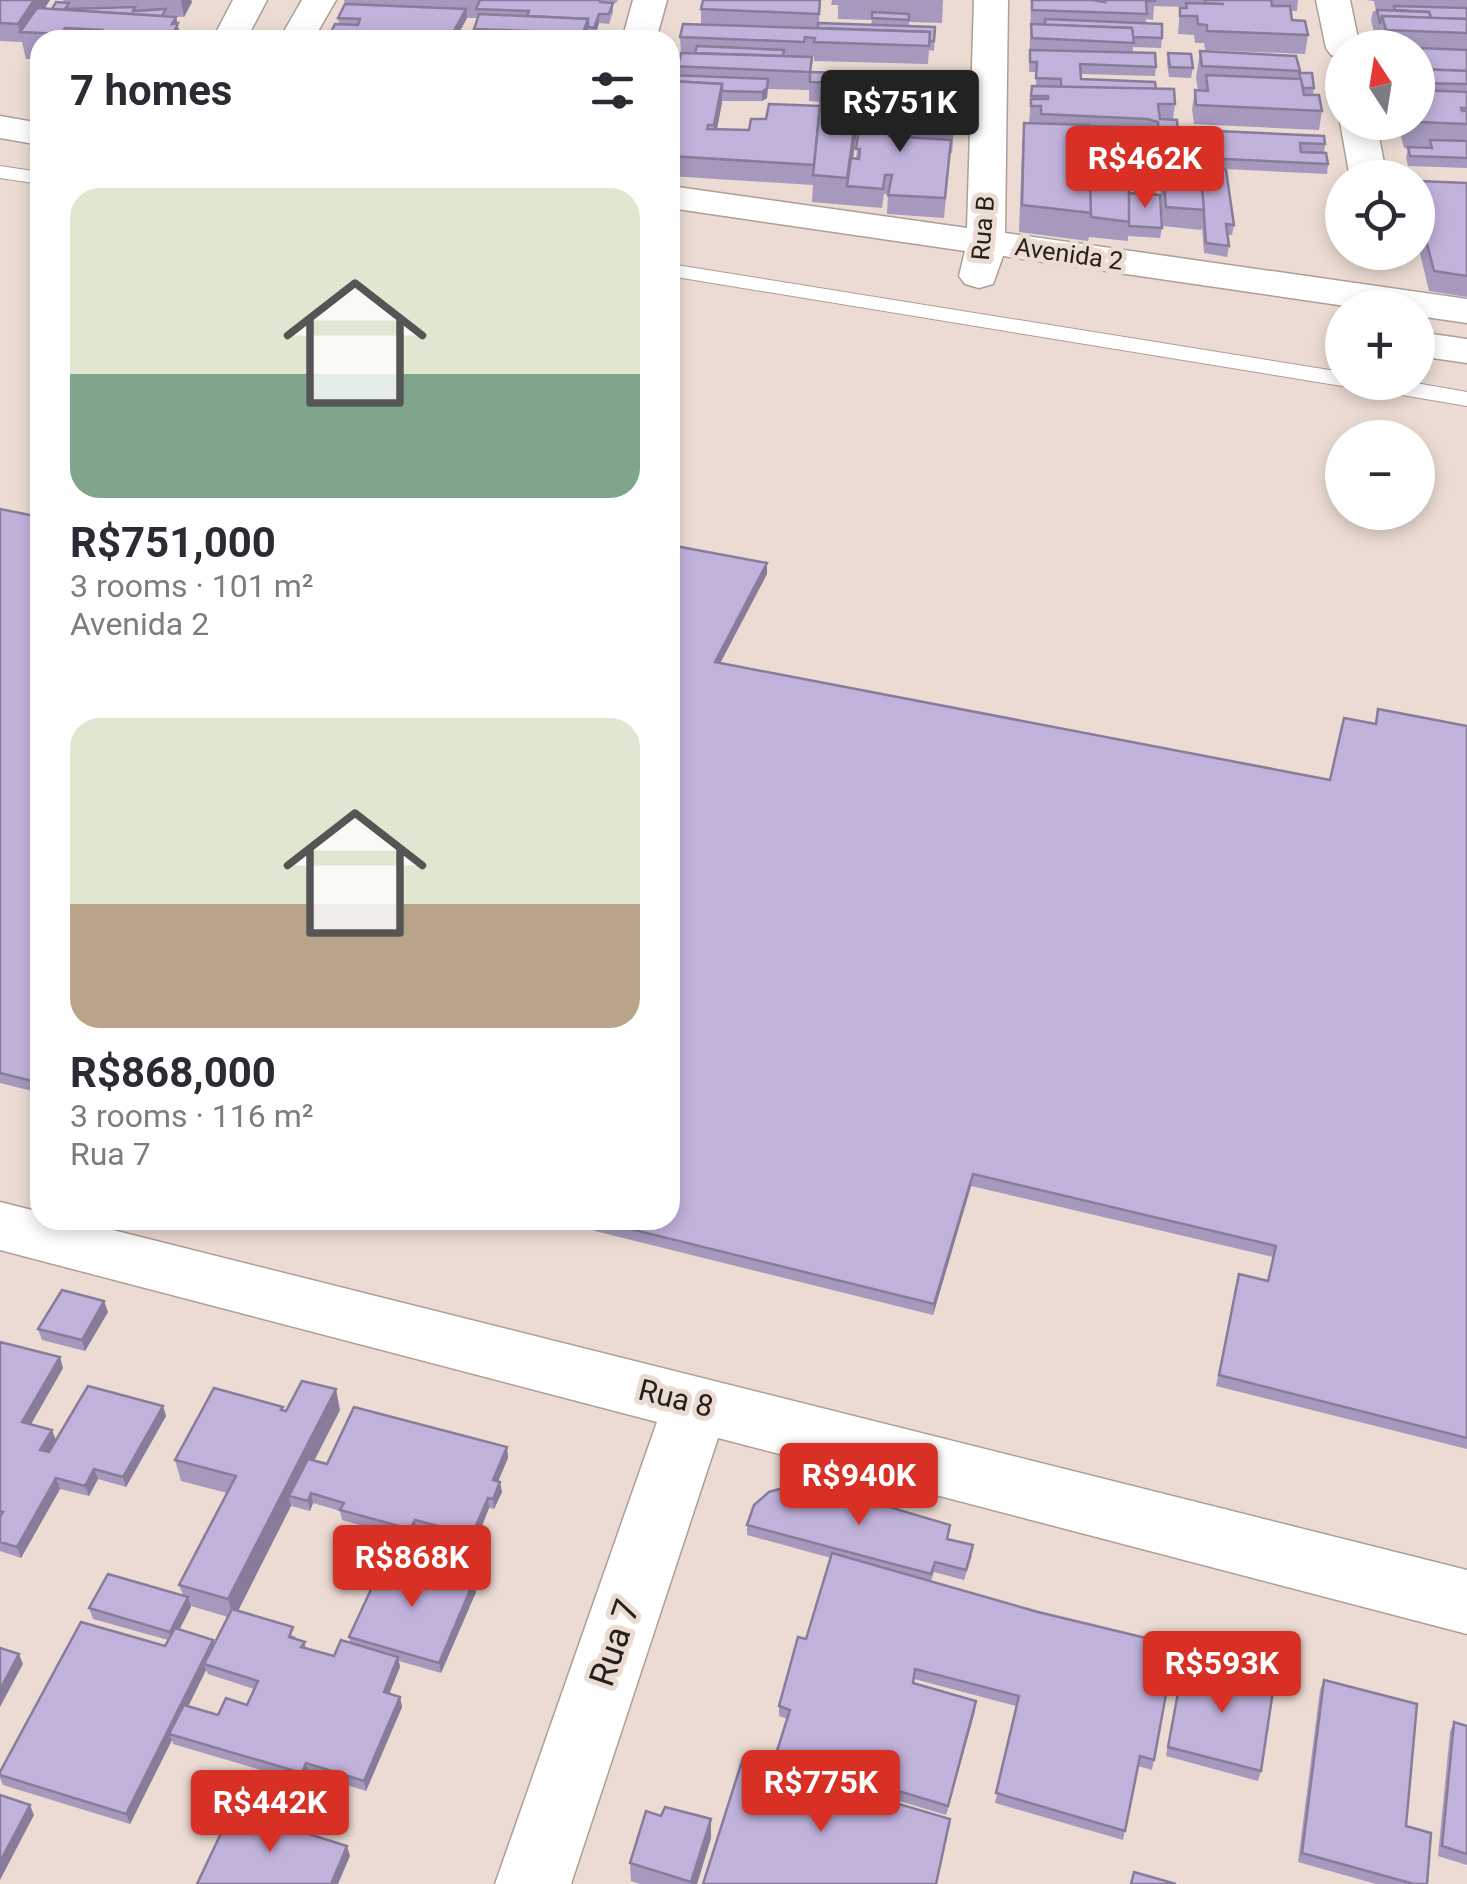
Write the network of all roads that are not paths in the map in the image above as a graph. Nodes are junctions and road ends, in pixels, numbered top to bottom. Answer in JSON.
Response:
{"nodes":[{"id":1,"x":250,"y":0,"type":"edge"},
{"id":2,"x":319,"y":0,"type":"edge"},
{"id":3,"x":650,"y":0,"type":"edge"},
{"id":4,"x":991,"y":0,"type":"edge"},
{"id":5,"x":1333,"y":0,"type":"edge"},
{"id":6,"x":234,"y":30,"type":"edge"},
{"id":7,"x":302,"y":30,"type":"edge"},
{"id":8,"x":642,"y":30,"type":"edge"},
{"id":9,"x":1339,"y":30,"type":"edge"},
{"id":10,"x":0,"y":99,"type":"edge"},
{"id":11,"x":30,"y":103,"type":"edge"},
{"id":12,"x":0,"y":128,"type":"edge"},
{"id":13,"x":30,"y":132,"type":"edge"},
{"id":14,"x":0,"y":172,"type":"edge"},
{"id":15,"x":30,"y":176,"type":"edge"},
{"id":16,"x":680,"y":199,"type":"edge"},
{"id":17,"x":680,"y":231,"type":"edge"},
{"id":18,"x":982,"y":259,"type":"junction"},
{"id":19,"x":680,"y":272,"type":"edge"},
{"id":20,"x":1170,"y":306,"type":"dead end"},
{"id":21,"x":1467,"y":312,"type":"edge"},
{"id":22,"x":1435,"y":347,"type":"edge"},
{"id":23,"x":1467,"y":352,"type":"edge"},
{"id":24,"x":1325,"y":376,"type":"edge"},
{"id":25,"x":1435,"y":394,"type":"edge"},
{"id":26,"x":1467,"y":399,"type":"edge"},
{"id":27,"x":0,"y":1226,"type":"edge"},
{"id":28,"x":696,"y":1403,"type":"junction"},
{"id":29,"x":1467,"y":1602,"type":"edge"},
{"id":30,"x":533,"y":1884,"type":"edge"}],
"edges":[{"from":1,"to":6,"type":"street"},
{"from":2,"to":7,"type":"street"},
{"from":3,"to":8,"type":"street"},
{"from":4,"to":18,"type":"street","name":"Rua B"},
{"from":5,"to":9,"type":"street"},
{"from":10,"to":11,"type":"street"},
{"from":12,"to":13,"type":"street"},
{"from":14,"to":15,"type":"lane"},
{"from":16,"to":18,"type":"street","name":"Avenida 2"},
{"from":17,"to":18,"type":"street","name":"Avenida 2"},
{"from":18,"to":20,"type":"street","name":"Avenida 2"},
{"from":18,"to":21,"type":"street","name":"Avenida 2"},
{"from":19,"to":24,"type":"lane"},
{"from":22,"to":23,"type":"street"},
{"from":25,"to":26,"type":"lane"},
{"from":27,"to":28,"type":"street","name":"Rua 8"},
{"from":28,"to":29,"type":"street","name":"Rua 8"},
{"from":28,"to":30,"type":"street","name":"Rua 7"}]}
